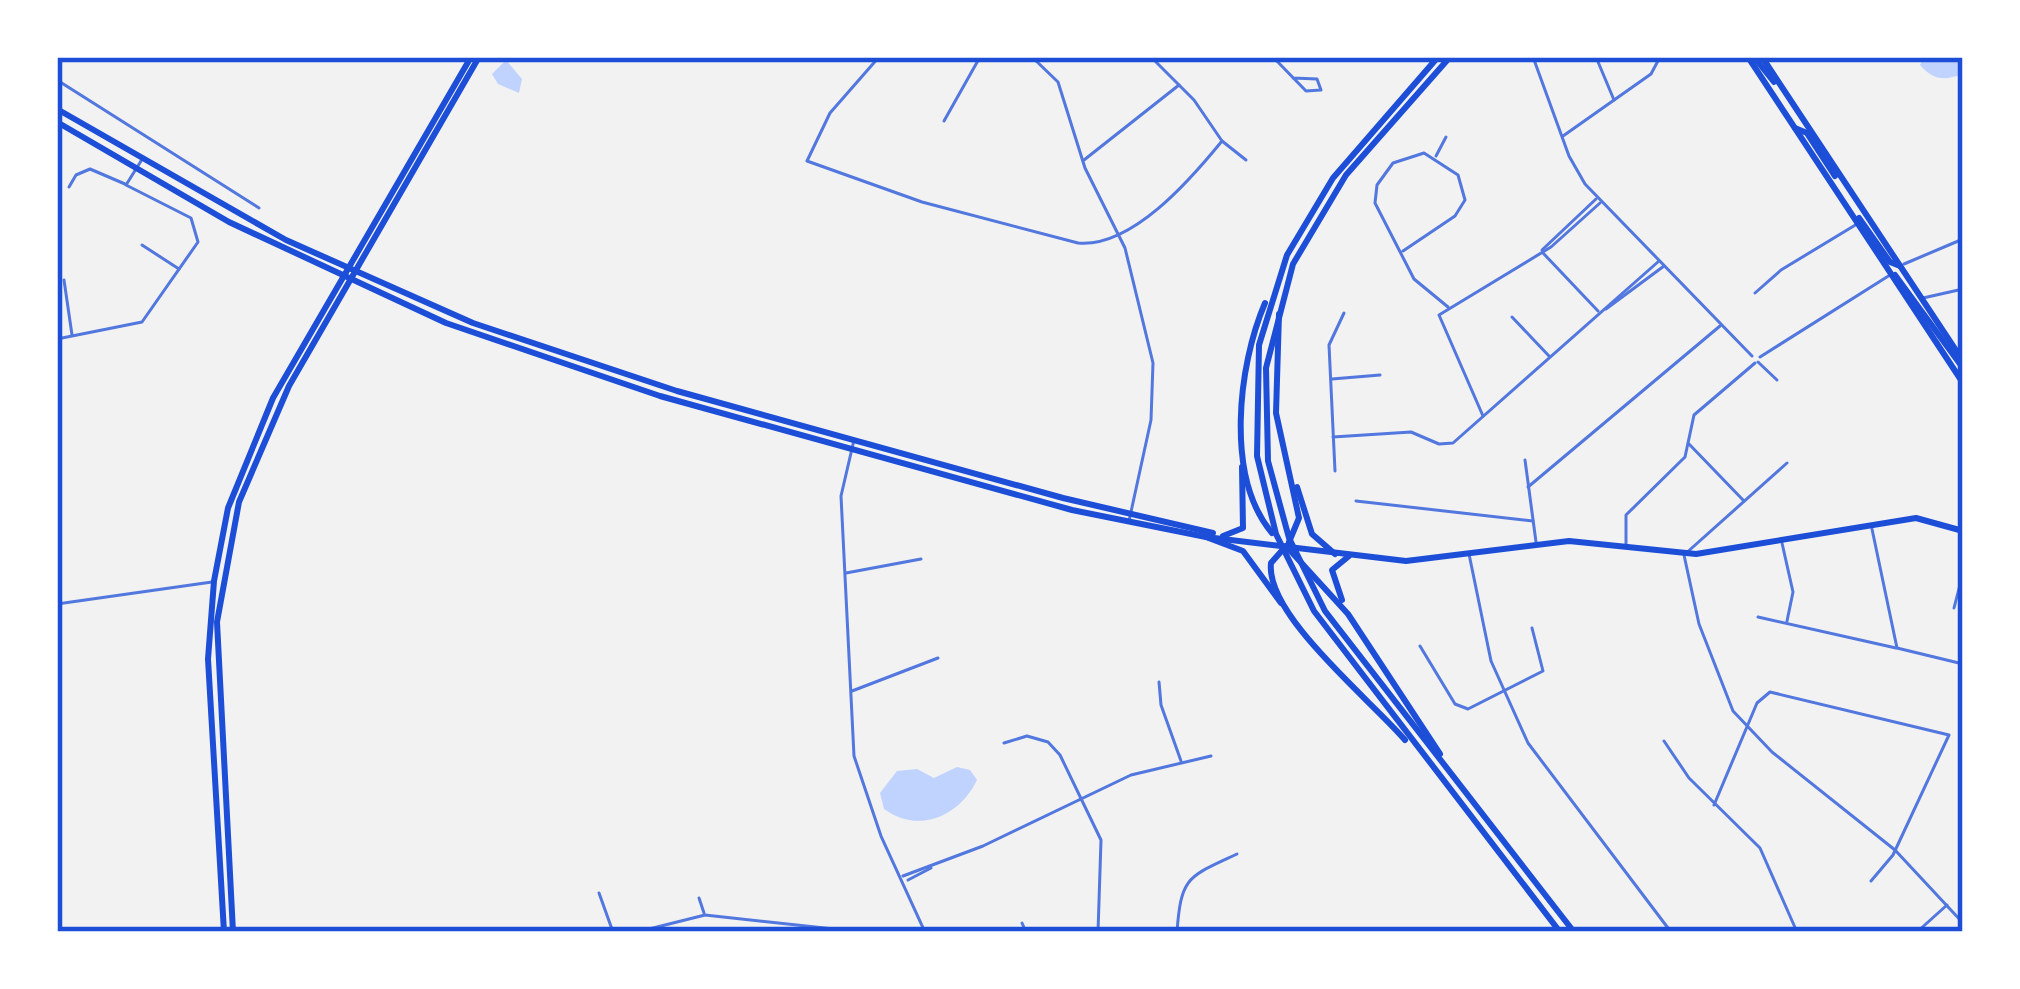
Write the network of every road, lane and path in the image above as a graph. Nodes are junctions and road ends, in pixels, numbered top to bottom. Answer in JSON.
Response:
{"nodes":[{"id":1,"x":475,"y":57,"type":"edge"},
{"id":2,"x":879,"y":57,"type":"edge"},
{"id":3,"x":980,"y":57,"type":"edge"},
{"id":4,"x":1031,"y":57,"type":"edge"},
{"id":5,"x":1151,"y":57,"type":"edge"},
{"id":6,"x":1273,"y":57,"type":"edge"},
{"id":7,"x":1438,"y":57,"type":"edge"},
{"id":8,"x":1450,"y":57,"type":"edge"},
{"id":9,"x":1533,"y":57,"type":"edge"},
{"id":10,"x":1596,"y":57,"type":"edge"},
{"id":11,"x":1660,"y":57,"type":"edge"},
{"id":12,"x":1755,"y":57,"type":"edge"},
{"id":13,"x":1293,"y":78,"type":"dead end"},
{"id":14,"x":1762,"y":78,"type":"junction"},
{"id":15,"x":57,"y":80,"type":"edge"},
{"id":16,"x":1179,"y":85,"type":"junction"},
{"id":17,"x":1614,"y":100,"type":"junction"},
{"id":18,"x":57,"y":110,"type":"edge"},
{"id":19,"x":1803,"y":119,"type":"junction"},
{"id":20,"x":944,"y":121,"type":"dead end"},
{"id":21,"x":57,"y":122,"type":"edge"},
{"id":22,"x":1795,"y":128,"type":"junction"},
{"id":23,"x":1446,"y":137,"type":"dead end"},
{"id":24,"x":1562,"y":137,"type":"junction"},
{"id":25,"x":1222,"y":141,"type":"junction"},
{"id":26,"x":1435,"y":158,"type":"junction"},
{"id":27,"x":1246,"y":160,"type":"dead end"},
{"id":28,"x":141,"y":161,"type":"junction"},
{"id":29,"x":1082,"y":161,"type":"junction"},
{"id":30,"x":135,"y":170,"type":"junction"},
{"id":31,"x":1825,"y":173,"type":"junction"},
{"id":32,"x":1844,"y":181,"type":"junction"},
{"id":33,"x":126,"y":185,"type":"junction"},
{"id":34,"x":69,"y":187,"type":"dead end"},
{"id":35,"x":1599,"y":200,"type":"junction"},
{"id":36,"x":259,"y":208,"type":"dead end"},
{"id":37,"x":1858,"y":223,"type":"junction"},
{"id":38,"x":1117,"y":232,"type":"junction"},
{"id":39,"x":1963,"y":239,"type":"edge"},
{"id":40,"x":142,"y":245,"type":"dead end"},
{"id":41,"x":1402,"y":251,"type":"junction"},
{"id":42,"x":1541,"y":251,"type":"junction"},
{"id":43,"x":1662,"y":263,"type":"junction"},
{"id":44,"x":1900,"y":266,"type":"junction"},
{"id":45,"x":180,"y":270,"type":"junction"},
{"id":46,"x":350,"y":271,"type":"junction"},
{"id":47,"x":1892,"y":274,"type":"junction"},
{"id":48,"x":64,"y":280,"type":"dead end"},
{"id":49,"x":345,"y":280,"type":"junction"},
{"id":50,"x":1275,"y":284,"type":"junction"},
{"id":51,"x":1963,"y":289,"type":"edge"},
{"id":52,"x":1755,"y":293,"type":"dead end"},
{"id":53,"x":1921,"y":298,"type":"junction"},
{"id":54,"x":1281,"y":299,"type":"junction"},
{"id":55,"x":1448,"y":307,"type":"junction"},
{"id":56,"x":1344,"y":313,"type":"dead end"},
{"id":57,"x":1600,"y":313,"type":"junction"},
{"id":58,"x":1511,"y":316,"type":"dead end"},
{"id":59,"x":1722,"y":325,"type":"junction"},
{"id":60,"x":72,"y":337,"type":"junction"},
{"id":61,"x":57,"y":339,"type":"edge"},
{"id":62,"x":1751,"y":356,"type":"dead end"},
{"id":63,"x":1550,"y":357,"type":"junction"},
{"id":64,"x":1758,"y":360,"type":"junction"},
{"id":65,"x":1963,"y":372,"type":"edge"},
{"id":66,"x":1380,"y":375,"type":"dead end"},
{"id":67,"x":1330,"y":380,"type":"junction"},
{"id":68,"x":1777,"y":380,"type":"dead end"},
{"id":69,"x":1484,"y":417,"type":"junction"},
{"id":70,"x":1333,"y":436,"type":"junction"},
{"id":71,"x":1243,"y":439,"type":"junction"},
{"id":72,"x":854,"y":440,"type":"junction"},
{"id":73,"x":1688,"y":443,"type":"junction"},
{"id":74,"x":851,"y":450,"type":"junction"},
{"id":75,"x":1525,"y":460,"type":"dead end"},
{"id":76,"x":1787,"y":463,"type":"dead end"},
{"id":77,"x":1335,"y":472,"type":"dead end"},
{"id":78,"x":1290,"y":475,"type":"junction"},
{"id":79,"x":1528,"y":487,"type":"junction"},
{"id":80,"x":1356,"y":501,"type":"dead end"},
{"id":81,"x":1744,"y":501,"type":"junction"},
{"id":82,"x":1129,"y":518,"type":"junction"},
{"id":83,"x":1533,"y":521,"type":"junction"},
{"id":84,"x":1870,"y":524,"type":"junction"},
{"id":85,"x":1963,"y":531,"type":"edge"},
{"id":86,"x":1215,"y":536,"type":"junction"},
{"id":87,"x":1781,"y":541,"type":"junction"},
{"id":88,"x":1536,"y":544,"type":"junction"},
{"id":89,"x":1286,"y":546,"type":"junction"},
{"id":90,"x":1627,"y":546,"type":"junction"},
{"id":91,"x":1335,"y":554,"type":"junction"},
{"id":92,"x":1469,"y":554,"type":"junction"},
{"id":93,"x":1684,"y":555,"type":"junction"},
{"id":94,"x":1349,"y":556,"type":"junction"},
{"id":95,"x":921,"y":559,"type":"dead end"},
{"id":96,"x":844,"y":573,"type":"junction"},
{"id":97,"x":1963,"y":573,"type":"edge"},
{"id":98,"x":214,"y":583,"type":"junction"},
{"id":99,"x":57,"y":604,"type":"edge"},
{"id":100,"x":1954,"y":608,"type":"dead end"},
{"id":101,"x":1348,"y":614,"type":"junction"},
{"id":102,"x":1758,"y":617,"type":"dead end"},
{"id":103,"x":1787,"y":623,"type":"junction"},
{"id":104,"x":1532,"y":628,"type":"dead end"},
{"id":105,"x":1302,"y":629,"type":"junction"},
{"id":106,"x":1420,"y":646,"type":"dead end"},
{"id":107,"x":1898,"y":648,"type":"junction"},
{"id":108,"x":938,"y":658,"type":"dead end"},
{"id":109,"x":1963,"y":664,"type":"edge"},
{"id":110,"x":1159,"y":682,"type":"dead end"},
{"id":111,"x":1502,"y":691,"type":"junction"},
{"id":112,"x":850,"y":692,"type":"junction"},
{"id":113,"x":1745,"y":726,"type":"junction"},
{"id":114,"x":1664,"y":741,"type":"dead end"},
{"id":115,"x":1004,"y":743,"type":"dead end"},
{"id":116,"x":1211,"y":756,"type":"dead end"},
{"id":117,"x":1181,"y":763,"type":"junction"},
{"id":118,"x":1458,"y":783,"type":"junction"},
{"id":119,"x":1083,"y":799,"type":"junction"},
{"id":120,"x":1714,"y":805,"type":"junction"},
{"id":121,"x":1462,"y":806,"type":"junction"},
{"id":122,"x":1895,"y":850,"type":"junction"},
{"id":123,"x":1237,"y":854,"type":"dead end"},
{"id":124,"x":904,"y":879,"type":"junction"},
{"id":125,"x":1871,"y":880,"type":"dead end"},
{"id":126,"x":599,"y":893,"type":"dead end"},
{"id":127,"x":699,"y":898,"type":"dead end"},
{"id":128,"x":1946,"y":905,"type":"junction"},
{"id":129,"x":705,"y":915,"type":"junction"},
{"id":130,"x":1022,"y":923,"type":"dead end"},
{"id":131,"x":1963,"y":923,"type":"edge"},
{"id":132,"x":228,"y":932,"type":"edge"},
{"id":133,"x":613,"y":932,"type":"edge"},
{"id":134,"x":637,"y":932,"type":"edge"},
{"id":135,"x":862,"y":932,"type":"edge"},
{"id":136,"x":925,"y":932,"type":"edge"},
{"id":137,"x":1026,"y":932,"type":"edge"},
{"id":138,"x":1098,"y":932,"type":"edge"},
{"id":139,"x":1177,"y":932,"type":"edge"},
{"id":140,"x":1560,"y":932,"type":"edge"},
{"id":141,"x":1574,"y":932,"type":"edge"},
{"id":142,"x":1671,"y":932,"type":"edge"},
{"id":143,"x":1796,"y":932,"type":"edge"},
{"id":144,"x":1917,"y":932,"type":"edge"}],
"edges":[{"from":1,"to":46,"type":"main road"},
{"from":2,"to":38,"type":"street"},
{"from":3,"to":20,"type":"street"},
{"from":4,"to":29,"type":"street"},
{"from":5,"to":16,"type":"street"},
{"from":6,"to":13,"type":"street"},
{"from":7,"to":50,"type":"main road"},
{"from":8,"to":54,"type":"main road"},
{"from":9,"to":24,"type":"street"},
{"from":10,"to":17,"type":"street"},
{"from":11,"to":17,"type":"street"},
{"from":12,"to":14,"type":"main road"},
{"from":12,"to":19,"type":"main road"},
{"from":14,"to":19,"type":"main road"},
{"from":14,"to":22,"type":"main road"},
{"from":15,"to":36,"type":"street"},
{"from":16,"to":25,"type":"street"},
{"from":16,"to":29,"type":"street"},
{"from":17,"to":24,"type":"street"},
{"from":18,"to":28,"type":"main road"},
{"from":19,"to":32,"type":"main road"},
{"from":21,"to":30,"type":"main road"},
{"from":22,"to":31,"type":"main road"},
{"from":22,"to":32,"type":"main road"},
{"from":23,"to":26,"type":"street"},
{"from":24,"to":35,"type":"street"},
{"from":25,"to":27,"type":"street"},
{"from":25,"to":38,"type":"street"},
{"from":26,"to":41,"type":"street"},
{"from":26,"to":41,"type":"street"},
{"from":28,"to":30,"type":"street"},
{"from":28,"to":46,"type":"main road"},
{"from":29,"to":38,"type":"street"},
{"from":30,"to":33,"type":"street"},
{"from":30,"to":49,"type":"main road"},
{"from":31,"to":37,"type":"main road"},
{"from":31,"to":44,"type":"main road"},
{"from":32,"to":44,"type":"main road"},
{"from":33,"to":34,"type":"street"},
{"from":33,"to":45,"type":"street"},
{"from":35,"to":42,"type":"street"},
{"from":35,"to":43,"type":"street"},
{"from":37,"to":47,"type":"main road"},
{"from":37,"to":52,"type":"street"},
{"from":38,"to":82,"type":"street"},
{"from":39,"to":44,"type":"street"},
{"from":40,"to":45,"type":"street"},
{"from":41,"to":55,"type":"street"},
{"from":42,"to":55,"type":"street"},
{"from":42,"to":57,"type":"street"},
{"from":43,"to":57,"type":"street"},
{"from":43,"to":59,"type":"street"},
{"from":44,"to":53,"type":"main road"},
{"from":45,"to":60,"type":"street"},
{"from":46,"to":49,"type":"main road"},
{"from":46,"to":72,"type":"main road"},
{"from":47,"to":64,"type":"street"},
{"from":47,"to":65,"type":"main road"},
{"from":47,"to":65,"type":"main road"},
{"from":48,"to":60,"type":"street"},
{"from":49,"to":74,"type":"main road"},
{"from":49,"to":98,"type":"main road"},
{"from":49,"to":132,"type":"main road"},
{"from":50,"to":71,"type":"main road"},
{"from":50,"to":121,"type":"main road"},
{"from":51,"to":53,"type":"street"},
{"from":53,"to":65,"type":"main road"},
{"from":54,"to":78,"type":"main road"},
{"from":54,"to":118,"type":"main road"},
{"from":55,"to":69,"type":"street"},
{"from":56,"to":67,"type":"street"},
{"from":57,"to":63,"type":"street"},
{"from":58,"to":63,"type":"street"},
{"from":59,"to":62,"type":"street"},
{"from":59,"to":79,"type":"street"},
{"from":60,"to":61,"type":"street"},
{"from":63,"to":69,"type":"street"},
{"from":64,"to":68,"type":"street"},
{"from":64,"to":73,"type":"street"},
{"from":66,"to":67,"type":"street"},
{"from":67,"to":70,"type":"street"},
{"from":69,"to":70,"type":"street"},
{"from":70,"to":77,"type":"street"},
{"from":71,"to":86,"type":"main road"},
{"from":71,"to":89,"type":"main road"},
{"from":72,"to":74,"type":"street"},
{"from":72,"to":82,"type":"main road"},
{"from":73,"to":81,"type":"street"},
{"from":73,"to":90,"type":"street"},
{"from":74,"to":82,"type":"main road"},
{"from":74,"to":96,"type":"street"},
{"from":75,"to":79,"type":"street"},
{"from":76,"to":81,"type":"street"},
{"from":78,"to":89,"type":"main road"},
{"from":78,"to":91,"type":"main road"},
{"from":79,"to":83,"type":"street"},
{"from":80,"to":83,"type":"street"},
{"from":81,"to":93,"type":"street"},
{"from":82,"to":86,"type":"main road"},
{"from":83,"to":88,"type":"street"},
{"from":84,"to":85,"type":"main road"},
{"from":84,"to":87,"type":"main road"},
{"from":84,"to":107,"type":"street"},
{"from":86,"to":89,"type":"main road"},
{"from":86,"to":105,"type":"main road"},
{"from":87,"to":93,"type":"main road"},
{"from":87,"to":103,"type":"street"},
{"from":88,"to":90,"type":"main road"},
{"from":88,"to":92,"type":"main road"},
{"from":89,"to":91,"type":"main road"},
{"from":89,"to":101,"type":"main road"},
{"from":89,"to":105,"type":"main road"},
{"from":90,"to":93,"type":"main road"},
{"from":91,"to":94,"type":"main road"},
{"from":92,"to":94,"type":"main road"},
{"from":92,"to":111,"type":"street"},
{"from":93,"to":113,"type":"street"},
{"from":94,"to":101,"type":"main road"},
{"from":95,"to":96,"type":"street"},
{"from":96,"to":112,"type":"street"},
{"from":97,"to":100,"type":"street"},
{"from":98,"to":99,"type":"street"},
{"from":98,"to":132,"type":"main road"},
{"from":101,"to":118,"type":"main road"},
{"from":102,"to":103,"type":"street"},
{"from":103,"to":107,"type":"street"},
{"from":104,"to":111,"type":"street"},
{"from":105,"to":121,"type":"main road"},
{"from":106,"to":111,"type":"street"},
{"from":107,"to":109,"type":"street"},
{"from":108,"to":112,"type":"street"},
{"from":110,"to":117,"type":"street"},
{"from":111,"to":142,"type":"street"},
{"from":112,"to":124,"type":"street"},
{"from":113,"to":120,"type":"street"},
{"from":113,"to":122,"type":"street"},
{"from":113,"to":122,"type":"street"},
{"from":114,"to":120,"type":"street"},
{"from":115,"to":119,"type":"street"},
{"from":116,"to":117,"type":"street"},
{"from":117,"to":119,"type":"street"},
{"from":118,"to":141,"type":"main road"},
{"from":119,"to":124,"type":"street"},
{"from":119,"to":138,"type":"street"},
{"from":120,"to":143,"type":"street"},
{"from":121,"to":140,"type":"main road"},
{"from":122,"to":125,"type":"street"},
{"from":122,"to":128,"type":"street"},
{"from":123,"to":139,"type":"street"},
{"from":124,"to":136,"type":"street"},
{"from":126,"to":133,"type":"street"},
{"from":127,"to":129,"type":"street"},
{"from":128,"to":131,"type":"street"},
{"from":128,"to":144,"type":"street"},
{"from":129,"to":134,"type":"street"},
{"from":129,"to":135,"type":"street"},
{"from":130,"to":137,"type":"street"}]}
